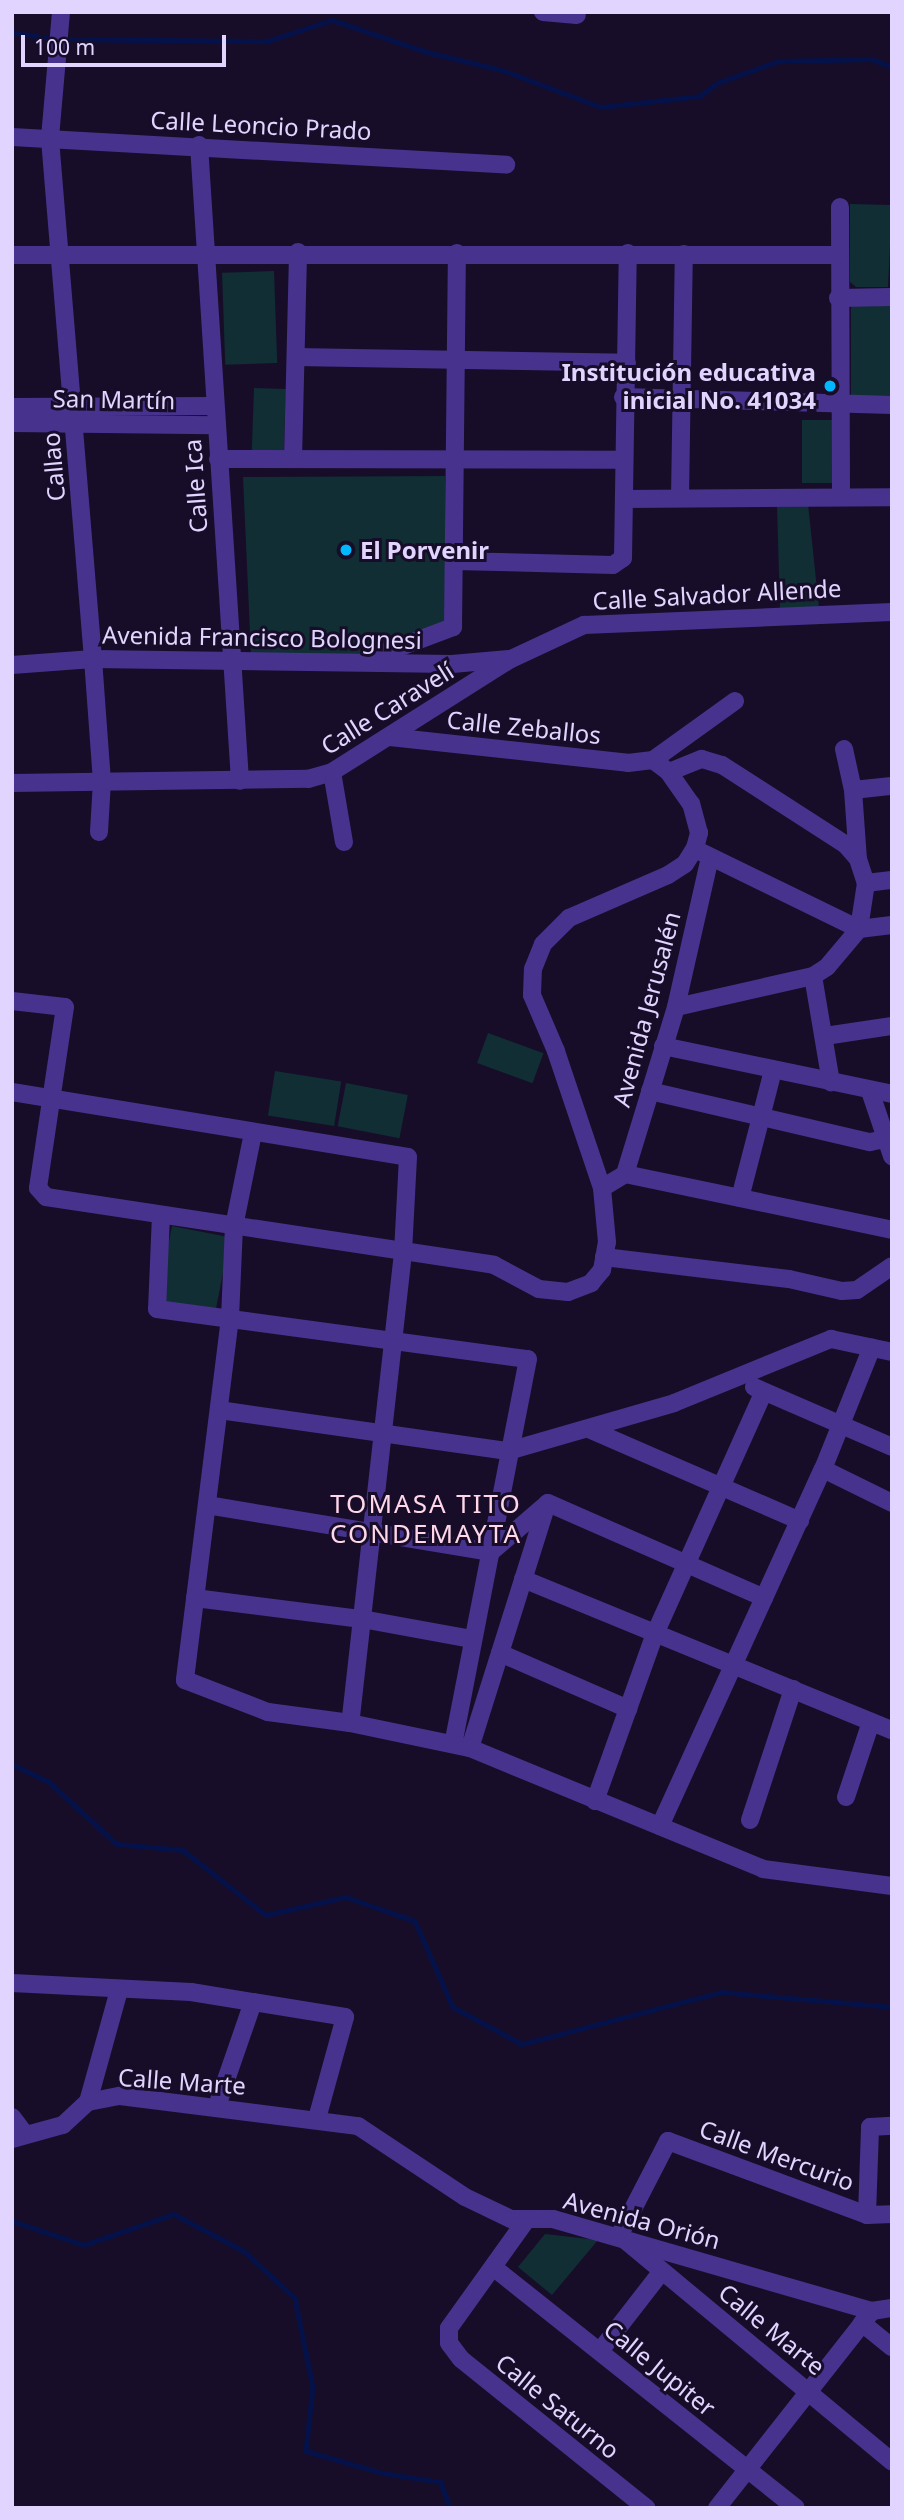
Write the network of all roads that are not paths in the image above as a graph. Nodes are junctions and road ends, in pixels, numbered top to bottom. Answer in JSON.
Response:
{"nodes":[{"id":1,"x":61,"y":12,"type":"edge"},
{"id":2,"x":543,"y":12,"type":"edge"},
{"id":3,"x":577,"y":15,"type":"dead end"},
{"id":4,"x":12,"y":137,"type":"edge"},
{"id":5,"x":50,"y":139,"type":"junction"},
{"id":6,"x":199,"y":145,"type":"junction"},
{"id":7,"x":506,"y":165,"type":"dead end"},
{"id":8,"x":839,"y":207,"type":"dead end"},
{"id":9,"x":206,"y":251,"type":"junction"},
{"id":10,"x":298,"y":252,"type":"junction"},
{"id":11,"x":457,"y":253,"type":"junction"},
{"id":12,"x":628,"y":253,"type":"junction"},
{"id":13,"x":60,"y":254,"type":"junction"},
{"id":14,"x":684,"y":254,"type":"junction"},
{"id":15,"x":12,"y":255,"type":"edge"},
{"id":16,"x":839,"y":255,"type":"junction"},
{"id":17,"x":892,"y":297,"type":"edge"},
{"id":18,"x":838,"y":298,"type":"junction"},
{"id":19,"x":296,"y":357,"type":"junction"},
{"id":20,"x":458,"y":360,"type":"junction"},
{"id":21,"x":627,"y":363,"type":"junction"},
{"id":22,"x":624,"y":397,"type":"junction"},
{"id":23,"x":682,"y":399,"type":"junction"},
{"id":24,"x":838,"y":404,"type":"junction"},
{"id":25,"x":892,"y":405,"type":"edge"},
{"id":26,"x":12,"y":407,"type":"edge"},
{"id":27,"x":73,"y":415,"type":"junction"},
{"id":28,"x":215,"y":416,"type":"junction"},
{"id":29,"x":12,"y":423,"type":"edge"},
{"id":30,"x":218,"y":458,"type":"junction"},
{"id":31,"x":293,"y":459,"type":"junction"},
{"id":32,"x":456,"y":460,"type":"junction"},
{"id":33,"x":624,"y":460,"type":"junction"},
{"id":34,"x":841,"y":497,"type":"junction"},
{"id":35,"x":892,"y":497,"type":"edge"},
{"id":36,"x":680,"y":498,"type":"junction"},
{"id":37,"x":624,"y":499,"type":"junction"},
{"id":38,"x":454,"y":561,"type":"junction"},
{"id":39,"x":892,"y":612,"type":"edge"},
{"id":40,"x":93,"y":659,"type":"junction"},
{"id":41,"x":511,"y":659,"type":"junction"},
{"id":42,"x":232,"y":661,"type":"junction"},
{"id":43,"x":357,"y":663,"type":"junction"},
{"id":44,"x":12,"y":665,"type":"edge"},
{"id":45,"x":735,"y":701,"type":"dead end"},
{"id":46,"x":390,"y":737,"type":"junction"},
{"id":47,"x":844,"y":749,"type":"dead end"},
{"id":48,"x":653,"y":760,"type":"junction"},
{"id":49,"x":332,"y":772,"type":"junction"},
{"id":50,"x":669,"y":772,"type":"junction"},
{"id":51,"x":102,"y":781,"type":"junction"},
{"id":52,"x":240,"y":781,"type":"junction"},
{"id":53,"x":12,"y":783,"type":"edge"},
{"id":54,"x":892,"y":786,"type":"edge"},
{"id":55,"x":853,"y":790,"type":"junction"},
{"id":56,"x":99,"y":832,"type":"dead end"},
{"id":57,"x":344,"y":842,"type":"dead end"},
{"id":58,"x":703,"y":853,"type":"junction"},
{"id":59,"x":858,"y":859,"type":"junction"},
{"id":60,"x":892,"y":880,"type":"edge"},
{"id":61,"x":866,"y":883,"type":"junction"},
{"id":62,"x":892,"y":925,"type":"edge"},
{"id":63,"x":859,"y":929,"type":"junction"},
{"id":64,"x":813,"y":976,"type":"junction"},
{"id":65,"x":12,"y":1001,"type":"edge"},
{"id":66,"x":676,"y":1007,"type":"junction"},
{"id":67,"x":892,"y":1026,"type":"edge"},
{"id":68,"x":825,"y":1037,"type":"junction"},
{"id":69,"x":663,"y":1046,"type":"junction"},
{"id":70,"x":773,"y":1070,"type":"junction"},
{"id":71,"x":831,"y":1082,"type":"junction"},
{"id":72,"x":650,"y":1091,"type":"junction"},
{"id":73,"x":870,"y":1091,"type":"junction"},
{"id":74,"x":12,"y":1092,"type":"edge"},
{"id":75,"x":892,"y":1094,"type":"edge"},
{"id":76,"x":51,"y":1096,"type":"junction"},
{"id":77,"x":760,"y":1116,"type":"junction"},
{"id":78,"x":253,"y":1133,"type":"junction"},
{"id":79,"x":886,"y":1139,"type":"junction"},
{"id":80,"x":892,"y":1156,"type":"edge"},
{"id":81,"x":625,"y":1174,"type":"junction"},
{"id":82,"x":602,"y":1188,"type":"junction"},
{"id":83,"x":740,"y":1198,"type":"junction"},
{"id":84,"x":161,"y":1215,"type":"junction"},
{"id":85,"x":234,"y":1226,"type":"junction"},
{"id":86,"x":892,"y":1230,"type":"edge"},
{"id":87,"x":403,"y":1253,"type":"junction"},
{"id":88,"x":604,"y":1257,"type":"junction"},
{"id":89,"x":892,"y":1266,"type":"edge"},
{"id":90,"x":230,"y":1318,"type":"junction"},
{"id":91,"x":394,"y":1338,"type":"junction"},
{"id":92,"x":872,"y":1347,"type":"junction"},
{"id":93,"x":892,"y":1352,"type":"edge"},
{"id":94,"x":740,"y":1377,"type":"junction"},
{"id":95,"x":763,"y":1394,"type":"junction"},
{"id":96,"x":219,"y":1410,"type":"junction"},
{"id":97,"x":839,"y":1427,"type":"junction"},
{"id":98,"x":591,"y":1430,"type":"junction"},
{"id":99,"x":383,"y":1434,"type":"junction"},
{"id":100,"x":892,"y":1447,"type":"edge"},
{"id":101,"x":508,"y":1451,"type":"junction"},
{"id":102,"x":823,"y":1469,"type":"junction"},
{"id":103,"x":721,"y":1488,"type":"junction"},
{"id":104,"x":548,"y":1503,"type":"junction"},
{"id":105,"x":892,"y":1503,"type":"edge"},
{"id":106,"x":207,"y":1505,"type":"junction"},
{"id":107,"x":800,"y":1521,"type":"junction"},
{"id":108,"x":372,"y":1530,"type":"junction"},
{"id":109,"x":491,"y":1552,"type":"junction"},
{"id":110,"x":687,"y":1564,"type":"junction"},
{"id":111,"x":523,"y":1579,"type":"junction"},
{"id":112,"x":195,"y":1598,"type":"junction"},
{"id":113,"x":764,"y":1598,"type":"junction"},
{"id":114,"x":362,"y":1619,"type":"junction"},
{"id":115,"x":654,"y":1636,"type":"junction"},
{"id":116,"x":472,"y":1639,"type":"junction"},
{"id":117,"x":500,"y":1653,"type":"junction"},
{"id":118,"x":735,"y":1666,"type":"junction"},
{"id":119,"x":793,"y":1689,"type":"junction"},
{"id":120,"x":628,"y":1709,"type":"junction"},
{"id":121,"x":872,"y":1722,"type":"junction"},
{"id":122,"x":350,"y":1723,"type":"junction"},
{"id":123,"x":892,"y":1730,"type":"edge"},
{"id":124,"x":462,"y":1746,"type":"junction"},
{"id":125,"x":846,"y":1797,"type":"dead end"},
{"id":126,"x":596,"y":1801,"type":"junction"},
{"id":127,"x":750,"y":1820,"type":"dead end"},
{"id":128,"x":660,"y":1826,"type":"junction"},
{"id":129,"x":892,"y":1886,"type":"edge"},
{"id":130,"x":12,"y":1983,"type":"edge"},
{"id":131,"x":119,"y":1990,"type":"junction"},
{"id":132,"x":253,"y":2002,"type":"junction"},
{"id":133,"x":88,"y":2102,"type":"junction"},
{"id":134,"x":217,"y":2106,"type":"junction"},
{"id":135,"x":12,"y":2118,"type":"edge"},
{"id":136,"x":317,"y":2119,"type":"junction"},
{"id":137,"x":892,"y":2126,"type":"edge"},
{"id":138,"x":19,"y":2136,"type":"edge"},
{"id":139,"x":892,"y":2214,"type":"edge"},
{"id":140,"x":867,"y":2215,"type":"junction"},
{"id":141,"x":527,"y":2219,"type":"junction"},
{"id":142,"x":620,"y":2235,"type":"junction"},
{"id":143,"x":493,"y":2267,"type":"junction"},
{"id":144,"x":662,"y":2271,"type":"junction"},
{"id":145,"x":892,"y":2308,"type":"edge"},
{"id":146,"x":867,"y":2317,"type":"junction"},
{"id":147,"x":892,"y":2347,"type":"edge"},
{"id":148,"x":600,"y":2351,"type":"junction"},
{"id":149,"x":809,"y":2391,"type":"junction"},
{"id":150,"x":892,"y":2462,"type":"edge"},
{"id":151,"x":747,"y":2469,"type":"junction"},
{"id":152,"x":646,"y":2508,"type":"edge"},
{"id":153,"x":717,"y":2508,"type":"edge"},
{"id":154,"x":796,"y":2508,"type":"edge"}],
"edges":[{"from":1,"to":5,"type":"street","name":"Callao"},
{"from":2,"to":3,"type":"street"},
{"from":4,"to":5,"type":"street","name":"Calle Leoncio Prado"},
{"from":5,"to":6,"type":"street","name":"Calle Leoncio Prado"},
{"from":5,"to":13,"type":"street","name":"Callao"},
{"from":6,"to":7,"type":"street","name":"Calle Leoncio Prado"},
{"from":6,"to":9,"type":"street","name":"Calle Ica"},
{"from":8,"to":16,"type":"street"},
{"from":9,"to":10,"type":"street"},
{"from":9,"to":13,"type":"street"},
{"from":9,"to":28,"type":"street","name":"Calle Ica"},
{"from":10,"to":11,"type":"street"},
{"from":10,"to":19,"type":"street"},
{"from":11,"to":12,"type":"street"},
{"from":11,"to":20,"type":"street"},
{"from":12,"to":14,"type":"street"},
{"from":12,"to":21,"type":"street"},
{"from":13,"to":15,"type":"street"},
{"from":13,"to":27,"type":"street","name":"Callao"},
{"from":14,"to":16,"type":"street"},
{"from":14,"to":23,"type":"street"},
{"from":16,"to":18,"type":"street"},
{"from":17,"to":18,"type":"street"},
{"from":18,"to":24,"type":"street"},
{"from":19,"to":20,"type":"street"},
{"from":19,"to":31,"type":"street"},
{"from":20,"to":21,"type":"street"},
{"from":20,"to":32,"type":"street"},
{"from":21,"to":22,"type":"street"},
{"from":22,"to":23,"type":"street"},
{"from":22,"to":33,"type":"street"},
{"from":23,"to":24,"type":"street"},
{"from":23,"to":36,"type":"street"},
{"from":24,"to":25,"type":"street"},
{"from":24,"to":34,"type":"street"},
{"from":26,"to":27,"type":"street","name":"San Martín"},
{"from":27,"to":28,"type":"street","name":"San Martín"},
{"from":27,"to":29,"type":"street","name":"San Martín"},
{"from":27,"to":40,"type":"street","name":"Callao"},
{"from":28,"to":30,"type":"street","name":"Calle Ica"},
{"from":30,"to":31,"type":"street"},
{"from":30,"to":42,"type":"street","name":"Calle Ica"},
{"from":31,"to":32,"type":"street"},
{"from":32,"to":33,"type":"street"},
{"from":32,"to":38,"type":"street"},
{"from":33,"to":37,"type":"street"},
{"from":34,"to":35,"type":"street"},
{"from":34,"to":36,"type":"street"},
{"from":36,"to":37,"type":"street"},
{"from":37,"to":38,"type":"street"},
{"from":38,"to":43,"type":"street"},
{"from":39,"to":41,"type":"street","name":"Calle Salvador Allende"},
{"from":40,"to":42,"type":"street","name":"Avenida Francisco Bolognesi"},
{"from":40,"to":44,"type":"street","name":"Avenida Francisco Bolognesi"},
{"from":40,"to":51,"type":"street","name":"Callao"},
{"from":41,"to":43,"type":"street","name":"Avenida Francisco Bolognesi"},
{"from":41,"to":46,"type":"street","name":"Calle Caravelí"},
{"from":42,"to":43,"type":"street","name":"Avenida Francisco Bolognesi"},
{"from":42,"to":52,"type":"street","name":"Calle Ica"},
{"from":45,"to":48,"type":"street"},
{"from":46,"to":48,"type":"street","name":"Calle Zeballos"},
{"from":46,"to":49,"type":"street","name":"Calle Caravelí"},
{"from":47,"to":55,"type":"street"},
{"from":48,"to":50,"type":"street"},
{"from":49,"to":52,"type":"street","name":"Calle Caravelí"},
{"from":49,"to":57,"type":"street"},
{"from":50,"to":58,"type":"street","name":"Avenida Jerusalén"},
{"from":50,"to":59,"type":"street"},
{"from":51,"to":52,"type":"street","name":"Calle Caravelí"},
{"from":51,"to":53,"type":"street","name":"Calle Caravelí"},
{"from":51,"to":56,"type":"street","name":"Callao"},
{"from":54,"to":55,"type":"street"},
{"from":55,"to":59,"type":"street"},
{"from":58,"to":63,"type":"street"},
{"from":58,"to":66,"type":"street","name":"Avenida Jerusalén"},
{"from":58,"to":82,"type":"street"},
{"from":59,"to":61,"type":"street"},
{"from":60,"to":61,"type":"street"},
{"from":61,"to":63,"type":"street"},
{"from":62,"to":63,"type":"street"},
{"from":63,"to":64,"type":"street"},
{"from":64,"to":66,"type":"street"},
{"from":64,"to":68,"type":"street"},
{"from":65,"to":76,"type":"street"},
{"from":66,"to":69,"type":"street","name":"Avenida Jerusalén"},
{"from":67,"to":68,"type":"street"},
{"from":68,"to":71,"type":"street"},
{"from":69,"to":70,"type":"street"},
{"from":69,"to":72,"type":"street","name":"Avenida Jerusalén"},
{"from":70,"to":71,"type":"street"},
{"from":70,"to":77,"type":"street"},
{"from":71,"to":73,"type":"street"},
{"from":72,"to":77,"type":"street"},
{"from":72,"to":81,"type":"street","name":"Avenida Jerusalén"},
{"from":73,"to":75,"type":"street"},
{"from":73,"to":79,"type":"street"},
{"from":74,"to":76,"type":"street"},
{"from":76,"to":78,"type":"street"},
{"from":76,"to":84,"type":"street"},
{"from":77,"to":79,"type":"street"},
{"from":77,"to":83,"type":"street"},
{"from":78,"to":85,"type":"street"},
{"from":78,"to":87,"type":"street"},
{"from":79,"to":80,"type":"street"},
{"from":81,"to":82,"type":"street"},
{"from":81,"to":83,"type":"street"},
{"from":82,"to":88,"type":"street"},
{"from":83,"to":86,"type":"street"},
{"from":84,"to":85,"type":"street"},
{"from":84,"to":90,"type":"street"},
{"from":85,"to":87,"type":"street"},
{"from":85,"to":90,"type":"street"},
{"from":87,"to":88,"type":"street"},
{"from":87,"to":91,"type":"street"},
{"from":88,"to":89,"type":"street"},
{"from":90,"to":91,"type":"street"},
{"from":90,"to":96,"type":"street"},
{"from":91,"to":99,"type":"street"},
{"from":91,"to":101,"type":"street"},
{"from":92,"to":93,"type":"street"},
{"from":92,"to":94,"type":"street"},
{"from":92,"to":97,"type":"street"},
{"from":94,"to":95,"type":"street"},
{"from":94,"to":98,"type":"street"},
{"from":95,"to":97,"type":"street"},
{"from":95,"to":103,"type":"street"},
{"from":96,"to":99,"type":"street"},
{"from":96,"to":106,"type":"street"},
{"from":97,"to":100,"type":"street"},
{"from":97,"to":102,"type":"street"},
{"from":98,"to":101,"type":"street"},
{"from":98,"to":103,"type":"street"},
{"from":99,"to":101,"type":"street"},
{"from":99,"to":108,"type":"street"},
{"from":101,"to":109,"type":"street"},
{"from":102,"to":105,"type":"street"},
{"from":102,"to":107,"type":"street"},
{"from":103,"to":107,"type":"street"},
{"from":103,"to":110,"type":"street"},
{"from":104,"to":109,"type":"street"},
{"from":104,"to":110,"type":"street"},
{"from":104,"to":111,"type":"street"},
{"from":106,"to":108,"type":"street"},
{"from":106,"to":112,"type":"street"},
{"from":107,"to":113,"type":"street"},
{"from":108,"to":109,"type":"street"},
{"from":108,"to":114,"type":"street"},
{"from":109,"to":116,"type":"street"},
{"from":110,"to":113,"type":"street"},
{"from":110,"to":115,"type":"street"},
{"from":111,"to":115,"type":"street"},
{"from":111,"to":117,"type":"street"},
{"from":112,"to":114,"type":"street"},
{"from":112,"to":122,"type":"street"},
{"from":113,"to":118,"type":"street"},
{"from":114,"to":116,"type":"street"},
{"from":114,"to":122,"type":"street"},
{"from":115,"to":118,"type":"street"},
{"from":115,"to":120,"type":"street"},
{"from":116,"to":124,"type":"street"},
{"from":117,"to":120,"type":"street"},
{"from":117,"to":124,"type":"street"},
{"from":118,"to":119,"type":"street"},
{"from":118,"to":128,"type":"street"},
{"from":119,"to":121,"type":"street"},
{"from":119,"to":127,"type":"street"},
{"from":120,"to":126,"type":"street"},
{"from":121,"to":123,"type":"street"},
{"from":121,"to":125,"type":"street"},
{"from":122,"to":124,"type":"street"},
{"from":124,"to":126,"type":"street"},
{"from":126,"to":128,"type":"street"},
{"from":128,"to":129,"type":"street"},
{"from":130,"to":131,"type":"street"},
{"from":131,"to":132,"type":"street"},
{"from":131,"to":133,"type":"street"},
{"from":132,"to":134,"type":"street"},
{"from":132,"to":136,"type":"street"},
{"from":133,"to":134,"type":"street","name":"Calle Marte"},
{"from":133,"to":138,"type":"street","name":"Calle Marte"},
{"from":134,"to":136,"type":"street","name":"Calle Marte"},
{"from":135,"to":138,"type":"street"},
{"from":136,"to":141,"type":"street","name":"Avenida Orión"},
{"from":137,"to":140,"type":"street"},
{"from":139,"to":140,"type":"street","name":"Calle Mercurio"},
{"from":140,"to":142,"type":"street","name":"Calle Mercurio"},
{"from":141,"to":142,"type":"street","name":"Avenida Orión"},
{"from":141,"to":143,"type":"street"},
{"from":142,"to":144,"type":"street","name":"Calle Marte"},
{"from":142,"to":146,"type":"street","name":"Avenida Orión"},
{"from":143,"to":148,"type":"street","name":"Calle Jupiter"},
{"from":143,"to":152,"type":"street","name":"Calle Saturno"},
{"from":144,"to":148,"type":"street"},
{"from":144,"to":149,"type":"street","name":"Calle Marte"},
{"from":145,"to":146,"type":"street","name":"Avenida Orión"},
{"from":146,"to":147,"type":"street"},
{"from":146,"to":149,"type":"street"},
{"from":148,"to":151,"type":"street","name":"Calle Jupiter"},
{"from":149,"to":150,"type":"street","name":"Calle Marte"},
{"from":149,"to":151,"type":"street"},
{"from":151,"to":153,"type":"street"},
{"from":151,"to":154,"type":"street","name":"Calle Jupiter"}]}
